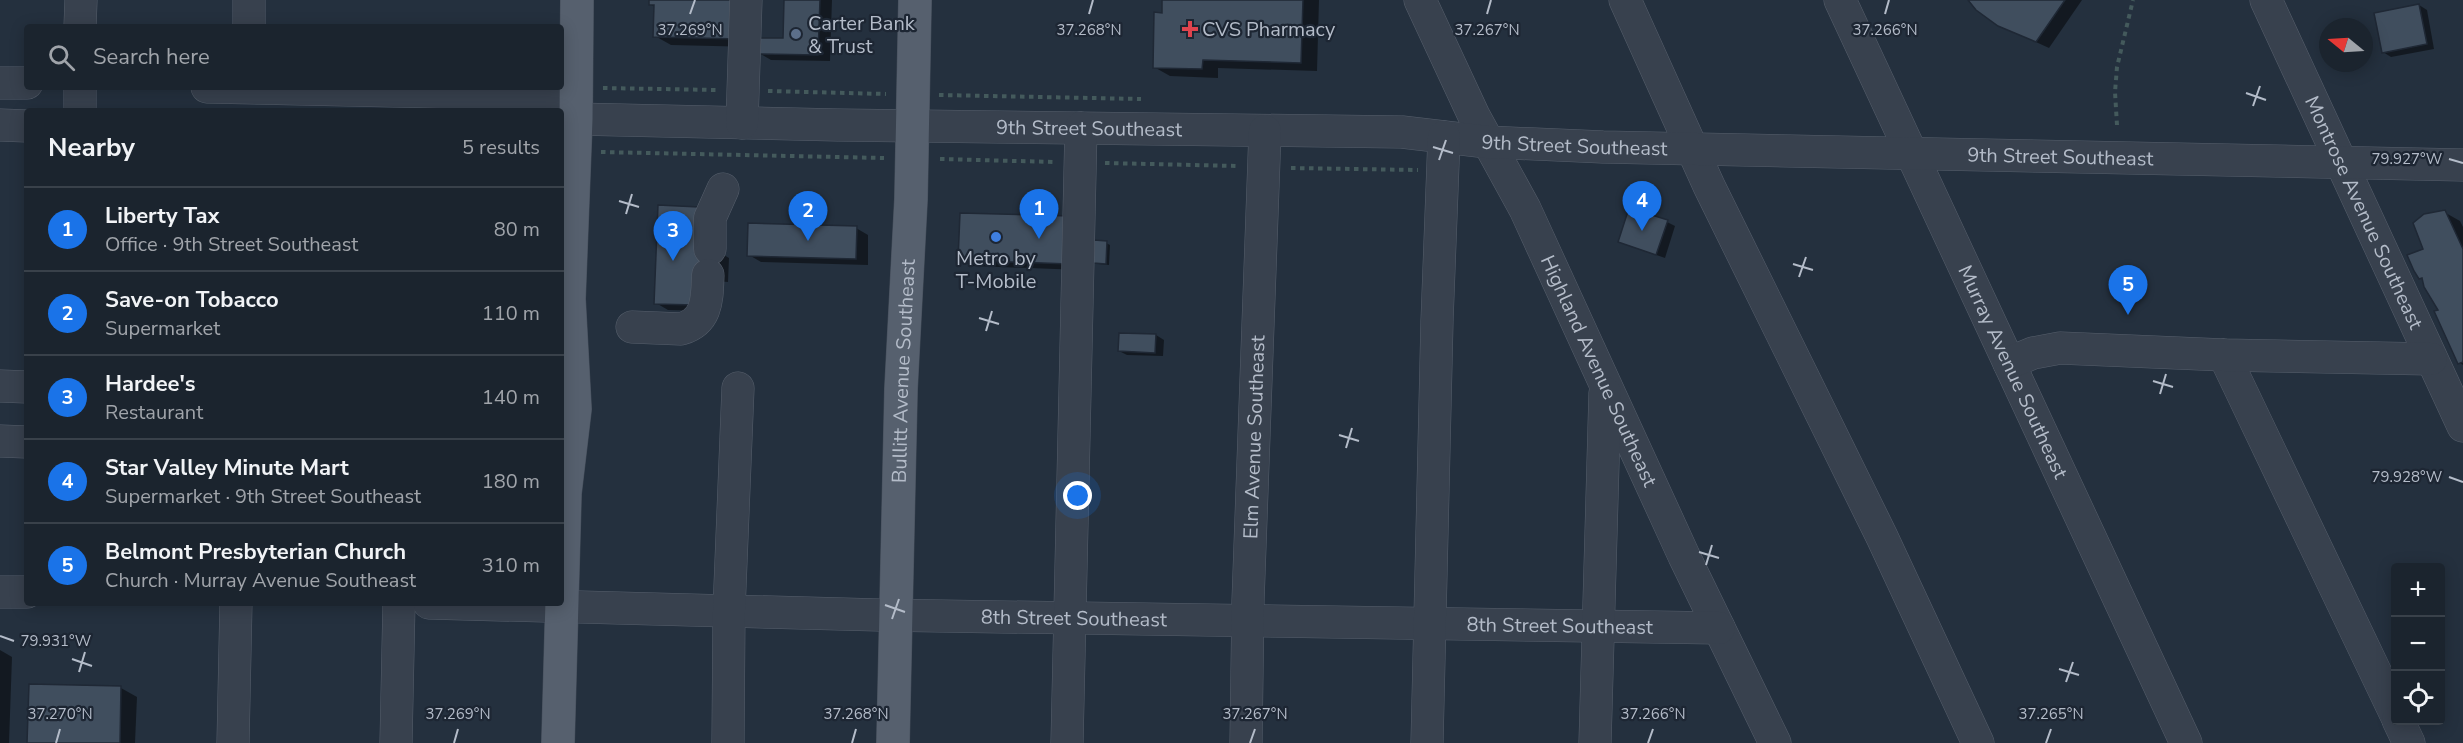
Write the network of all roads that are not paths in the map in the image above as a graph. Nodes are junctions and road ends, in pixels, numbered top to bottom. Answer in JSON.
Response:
{"nodes":[{"id":1,"x":81,"y":0,"type":"edge"},
{"id":2,"x":249,"y":0,"type":"edge"},
{"id":3,"x":577,"y":0,"type":"edge"},
{"id":4,"x":746,"y":0,"type":"edge"},
{"id":5,"x":915,"y":0,"type":"edge"},
{"id":6,"x":1420,"y":0,"type":"edge"},
{"id":7,"x":1625,"y":0,"type":"edge"},
{"id":8,"x":1840,"y":0,"type":"edge"},
{"id":9,"x":2266,"y":0,"type":"edge"},
{"id":10,"x":80,"y":24,"type":"edge"},
{"id":11,"x":249,"y":24,"type":"edge"},
{"id":12,"x":0,"y":82,"type":"edge"},
{"id":13,"x":24,"y":83,"type":"edge"},
{"id":14,"x":80,"y":90,"type":"edge"},
{"id":15,"x":222,"y":90,"type":"edge"},
{"id":16,"x":247,"y":95,"type":"edge"},
{"id":17,"x":410,"y":101,"type":"edge"},
{"id":18,"x":80,"y":108,"type":"edge"},
{"id":19,"x":556,"y":108,"type":"edge"},
{"id":20,"x":912,"y":110,"type":"junction"},
{"id":21,"x":572,"y":122,"type":"edge"},
{"id":22,"x":742,"y":123,"type":"junction"},
{"id":23,"x":0,"y":125,"type":"edge"},
{"id":24,"x":24,"y":126,"type":"edge"},
{"id":25,"x":1081,"y":128,"type":"junction"},
{"id":26,"x":1265,"y":130,"type":"junction"},
{"id":27,"x":1444,"y":137,"type":"junction"},
{"id":28,"x":1487,"y":142,"type":"junction"},
{"id":29,"x":1694,"y":149,"type":"junction"},
{"id":30,"x":1910,"y":152,"type":"junction"},
{"id":31,"x":2342,"y":163,"type":"junction"},
{"id":32,"x":2463,"y":165,"type":"edge"},
{"id":33,"x":723,"y":189,"type":"dead end"},
{"id":34,"x":632,"y":327,"type":"dead end"},
{"id":35,"x":2224,"y":355,"type":"junction"},
{"id":36,"x":2431,"y":359,"type":"junction"},
{"id":37,"x":2009,"y":363,"type":"junction"},
{"id":38,"x":1605,"y":385,"type":"junction"},
{"id":39,"x":2454,"y":385,"type":"edge"},
{"id":40,"x":0,"y":386,"type":"edge"},
{"id":41,"x":24,"y":387,"type":"edge"},
{"id":42,"x":738,"y":388,"type":"dead end"},
{"id":43,"x":2463,"y":426,"type":"edge"},
{"id":44,"x":0,"y":441,"type":"edge"},
{"id":45,"x":24,"y":442,"type":"edge"},
{"id":46,"x":564,"y":531,"type":"edge"},
{"id":47,"x":0,"y":592,"type":"edge"},
{"id":48,"x":24,"y":592,"type":"edge"},
{"id":49,"x":236,"y":606,"type":"edge"},
{"id":50,"x":399,"y":606,"type":"edge"},
{"id":51,"x":562,"y":606,"type":"joint"},
{"id":52,"x":729,"y":610,"type":"junction"},
{"id":53,"x":895,"y":616,"type":"junction"},
{"id":54,"x":1069,"y":618,"type":"junction"},
{"id":55,"x":1247,"y":621,"type":"junction"},
{"id":56,"x":1430,"y":622,"type":"junction"},
{"id":57,"x":1599,"y":627,"type":"junction"},
{"id":58,"x":1719,"y":628,"type":"junction"},
{"id":59,"x":2391,"y":705,"type":"edge"},
{"id":60,"x":2400,"y":725,"type":"edge"},
{"id":61,"x":233,"y":743,"type":"edge"},
{"id":62,"x":396,"y":743,"type":"edge"},
{"id":63,"x":558,"y":743,"type":"edge"},
{"id":64,"x":728,"y":743,"type":"edge"},
{"id":65,"x":893,"y":743,"type":"edge"},
{"id":66,"x":1067,"y":743,"type":"edge"},
{"id":67,"x":1246,"y":743,"type":"edge"},
{"id":68,"x":1427,"y":743,"type":"edge"},
{"id":69,"x":1595,"y":743,"type":"edge"},
{"id":70,"x":1775,"y":743,"type":"edge"},
{"id":71,"x":1978,"y":743,"type":"edge"},
{"id":72,"x":2186,"y":743,"type":"edge"},
{"id":73,"x":2409,"y":743,"type":"edge"}],
"edges":[{"from":1,"to":10,"type":"street"},
{"from":2,"to":11,"type":"street"},
{"from":3,"to":21,"type":"main road"},
{"from":4,"to":22,"type":"street"},
{"from":5,"to":20,"type":"main road","name":"Bullitt Avenue Southeast"},
{"from":6,"to":28,"type":"street","name":"Highland Avenue Southeast"},
{"from":7,"to":29,"type":"street"},
{"from":8,"to":30,"type":"street","name":"Murray Avenue Southeast"},
{"from":9,"to":31,"type":"street","name":"Montrose Avenue Southeast"},
{"from":12,"to":13,"type":"street"},
{"from":14,"to":18,"type":"street"},
{"from":15,"to":16,"type":"street"},
{"from":16,"to":17,"type":"street"},
{"from":17,"to":19,"type":"street"},
{"from":20,"to":22,"type":"street","name":"9th Street Southeast"},
{"from":20,"to":25,"type":"street","name":"9th Street Southeast"},
{"from":20,"to":53,"type":"main road","name":"Bullitt Avenue Southeast"},
{"from":21,"to":22,"type":"street","name":"9th Street Southeast"},
{"from":21,"to":46,"type":"main road"},
{"from":23,"to":24,"type":"street"},
{"from":25,"to":26,"type":"street","name":"9th Street Southeast"},
{"from":25,"to":54,"type":"street"},
{"from":26,"to":27,"type":"street","name":"9th Street Southeast"},
{"from":26,"to":55,"type":"street","name":"Elm Avenue Southeast"},
{"from":27,"to":28,"type":"street","name":"9th Street Southeast"},
{"from":27,"to":56,"type":"street"},
{"from":28,"to":29,"type":"street","name":"9th Street Southeast"},
{"from":28,"to":38,"type":"street","name":"Highland Avenue Southeast"},
{"from":29,"to":30,"type":"street","name":"9th Street Southeast"},
{"from":29,"to":71,"type":"street"},
{"from":30,"to":31,"type":"street","name":"9th Street Southeast"},
{"from":30,"to":37,"type":"street","name":"Murray Avenue Southeast"},
{"from":31,"to":32,"type":"street","name":"9th Street Southeast"},
{"from":31,"to":36,"type":"street","name":"Montrose Avenue Southeast"},
{"from":33,"to":34,"type":"street"},
{"from":35,"to":36,"type":"street"},
{"from":35,"to":37,"type":"street"},
{"from":35,"to":59,"type":"street"},
{"from":36,"to":39,"type":"street","name":"Montrose Avenue Southeast"},
{"from":37,"to":72,"type":"street","name":"Murray Avenue Southeast"},
{"from":38,"to":57,"type":"street"},
{"from":38,"to":58,"type":"street","name":"Highland Avenue Southeast"},
{"from":39,"to":43,"type":"street","name":"Montrose Avenue Southeast"},
{"from":40,"to":41,"type":"street"},
{"from":42,"to":52,"type":"street"},
{"from":44,"to":45,"type":"street"},
{"from":47,"to":48,"type":"street"},
{"from":49,"to":61,"type":"street"},
{"from":50,"to":62,"type":"street"},
{"from":51,"to":52,"type":"street","name":"8th Street Southeast"},
{"from":51,"to":63,"type":"main road"},
{"from":52,"to":53,"type":"street","name":"8th Street Southeast"},
{"from":52,"to":64,"type":"street"},
{"from":53,"to":54,"type":"street","name":"8th Street Southeast"},
{"from":53,"to":65,"type":"main road","name":"Bullitt Avenue Southeast"},
{"from":54,"to":55,"type":"street","name":"8th Street Southeast"},
{"from":54,"to":66,"type":"street"},
{"from":55,"to":56,"type":"street","name":"8th Street Southeast"},
{"from":55,"to":67,"type":"street","name":"Elm Avenue Southeast"},
{"from":56,"to":57,"type":"street","name":"8th Street Southeast"},
{"from":56,"to":68,"type":"street"},
{"from":57,"to":58,"type":"street","name":"8th Street Southeast"},
{"from":57,"to":69,"type":"street"},
{"from":58,"to":70,"type":"street","name":"Highland Avenue Southeast"},
{"from":60,"to":73,"type":"street"}]}
